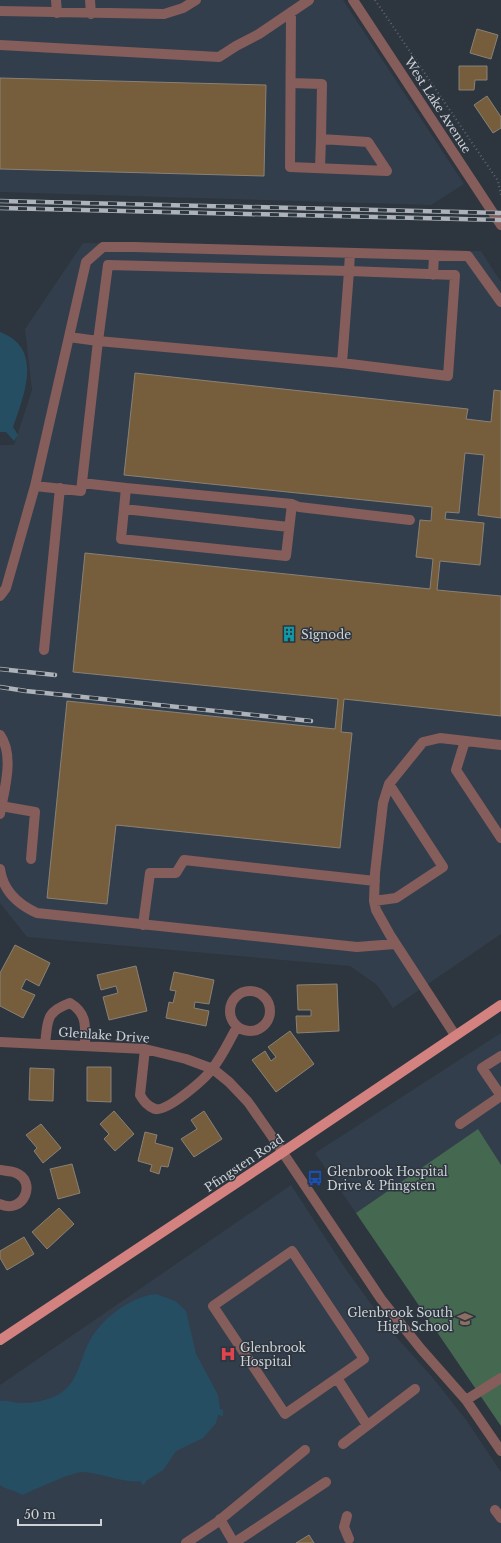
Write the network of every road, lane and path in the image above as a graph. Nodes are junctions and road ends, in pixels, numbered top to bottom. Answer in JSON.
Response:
{"nodes":[{"id":1,"x":56,"y":0,"type":"edge"},
{"id":2,"x":90,"y":0,"type":"edge"},
{"id":3,"x":196,"y":0,"type":"edge"},
{"id":4,"x":309,"y":0,"type":"edge"},
{"id":5,"x":353,"y":0,"type":"edge"},
{"id":6,"x":375,"y":0,"type":"edge"},
{"id":7,"x":0,"y":11,"type":"edge"},
{"id":8,"x":291,"y":12,"type":"junction"},
{"id":9,"x":57,"y":13,"type":"junction"},
{"id":10,"x":91,"y":14,"type":"junction"},
{"id":11,"x":0,"y":45,"type":"edge"},
{"id":12,"x":291,"y":83,"type":"junction"},
{"id":13,"x":321,"y":139,"type":"junction"},
{"id":14,"x":320,"y":168,"type":"junction"},
{"id":15,"x":501,"y":195,"type":"edge"},
{"id":16,"x":501,"y":225,"type":"edge"},
{"id":17,"x":220,"y":249,"type":"junction"},
{"id":18,"x":350,"y":253,"type":"junction"},
{"id":19,"x":434,"y":255,"type":"junction"},
{"id":20,"x":219,"y":268,"type":"junction"},
{"id":21,"x":349,"y":271,"type":"junction"},
{"id":22,"x":433,"y":274,"type":"junction"},
{"id":23,"x":501,"y":302,"type":"edge"},
{"id":24,"x":69,"y":337,"type":"junction"},
{"id":25,"x":98,"y":341,"type":"junction"},
{"id":26,"x":342,"y":363,"type":"junction"},
{"id":27,"x":82,"y":483,"type":"junction"},
{"id":28,"x":36,"y":486,"type":"junction"},
{"id":29,"x":60,"y":488,"type":"junction"},
{"id":30,"x":126,"y":488,"type":"junction"},
{"id":31,"x":292,"y":504,"type":"junction"},
{"id":32,"x":124,"y":508,"type":"junction"},
{"id":33,"x":410,"y":520,"type":"dead end"},
{"id":34,"x":289,"y":528,"type":"junction"},
{"id":35,"x":0,"y":596,"type":"edge"},
{"id":36,"x":44,"y":650,"type":"dead end"},
{"id":37,"x":0,"y":735,"type":"edge"},
{"id":38,"x":465,"y":741,"type":"junction"},
{"id":39,"x":501,"y":745,"type":"edge"},
{"id":40,"x":389,"y":784,"type":"junction"},
{"id":41,"x":1,"y":810,"type":"edge"},
{"id":42,"x":501,"y":838,"type":"edge"},
{"id":43,"x":31,"y":859,"type":"dead end"},
{"id":44,"x":0,"y":869,"type":"edge"},
{"id":45,"x":375,"y":881,"type":"junction"},
{"id":46,"x":374,"y":901,"type":"junction"},
{"id":47,"x":143,"y":925,"type":"junction"},
{"id":48,"x":395,"y":944,"type":"junction"},
{"id":49,"x":501,"y":1005,"type":"edge"},
{"id":50,"x":237,"y":1027,"type":"junction"},
{"id":51,"x":456,"y":1035,"type":"junction"},
{"id":52,"x":0,"y":1042,"type":"edge"},
{"id":53,"x":44,"y":1044,"type":"junction"},
{"id":54,"x":85,"y":1046,"type":"junction"},
{"id":55,"x":145,"y":1049,"type":"junction"},
{"id":56,"x":501,"y":1056,"type":"edge"},
{"id":57,"x":212,"y":1069,"type":"junction"},
{"id":58,"x":501,"y":1096,"type":"edge"},
{"id":59,"x":460,"y":1124,"type":"dead end"},
{"id":60,"x":283,"y":1152,"type":"junction"},
{"id":61,"x":0,"y":1170,"type":"edge"},
{"id":62,"x":0,"y":1204,"type":"edge"},
{"id":63,"x":0,"y":1340,"type":"edge"},
{"id":64,"x":337,"y":1378,"type":"junction"},
{"id":65,"x":501,"y":1378,"type":"edge"},
{"id":66,"x":415,"y":1389,"type":"dead end"},
{"id":67,"x":466,"y":1400,"type":"junction"},
{"id":68,"x":367,"y":1425,"type":"junction"},
{"id":69,"x":343,"y":1444,"type":"dead end"},
{"id":70,"x":305,"y":1450,"type":"dead end"},
{"id":71,"x":501,"y":1451,"type":"edge"},
{"id":72,"x":326,"y":1482,"type":"dead end"},
{"id":73,"x":347,"y":1516,"type":"dead end"},
{"id":74,"x":220,"y":1520,"type":"junction"},
{"id":75,"x":349,"y":1539,"type":"dead end"},
{"id":76,"x":186,"y":1543,"type":"edge"},
{"id":77,"x":234,"y":1543,"type":"edge"}],
"edges":[{"from":1,"to":9,"type":"street"},
{"from":2,"to":10,"type":"street"},
{"from":3,"to":10,"type":"street"},
{"from":4,"to":8,"type":"street"},
{"from":5,"to":16,"type":"street","name":"West Lake Avenue"},
{"from":6,"to":15,"type":"path"},
{"from":7,"to":9,"type":"street"},
{"from":8,"to":11,"type":"street"},
{"from":8,"to":12,"type":"street"},
{"from":9,"to":10,"type":"street"},
{"from":12,"to":13,"type":"street"},
{"from":12,"to":14,"type":"street"},
{"from":13,"to":14,"type":"street"},
{"from":13,"to":14,"type":"street"},
{"from":17,"to":18,"type":"street"},
{"from":17,"to":20,"type":"street"},
{"from":17,"to":24,"type":"street"},
{"from":18,"to":19,"type":"street"},
{"from":18,"to":21,"type":"street"},
{"from":19,"to":22,"type":"street"},
{"from":19,"to":23,"type":"street"},
{"from":20,"to":21,"type":"street"},
{"from":20,"to":25,"type":"street"},
{"from":21,"to":22,"type":"street"},
{"from":21,"to":26,"type":"street"},
{"from":22,"to":26,"type":"street"},
{"from":24,"to":25,"type":"street"},
{"from":24,"to":28,"type":"street"},
{"from":25,"to":26,"type":"street"},
{"from":25,"to":27,"type":"street"},
{"from":27,"to":29,"type":"street"},
{"from":27,"to":30,"type":"street"},
{"from":28,"to":29,"type":"street"},
{"from":28,"to":35,"type":"street"},
{"from":29,"to":36,"type":"street"},
{"from":30,"to":31,"type":"street"},
{"from":30,"to":32,"type":"street"},
{"from":31,"to":33,"type":"street"},
{"from":31,"to":34,"type":"street"},
{"from":32,"to":34,"type":"street"},
{"from":32,"to":34,"type":"street"},
{"from":37,"to":41,"type":"street"},
{"from":38,"to":39,"type":"street"},
{"from":38,"to":40,"type":"street"},
{"from":38,"to":42,"type":"street"},
{"from":40,"to":45,"type":"street"},
{"from":40,"to":46,"type":"street"},
{"from":41,"to":43,"type":"street"},
{"from":44,"to":47,"type":"street"},
{"from":45,"to":46,"type":"street"},
{"from":45,"to":47,"type":"street"},
{"from":46,"to":48,"type":"street"},
{"from":47,"to":48,"type":"street"},
{"from":48,"to":51,"type":"street"},
{"from":49,"to":51,"type":"main road","name":"Pfingsten Road"},
{"from":50,"to":50,"type":"street"},
{"from":50,"to":57,"type":"street"},
{"from":51,"to":60,"type":"main road","name":"Pfingsten Road"},
{"from":52,"to":53,"type":"street","name":"Glenlake Drive"},
{"from":53,"to":54,"type":"street","name":"Glenlake Drive"},
{"from":53,"to":54,"type":"street"},
{"from":54,"to":55,"type":"street","name":"Glenlake Drive"},
{"from":55,"to":57,"type":"street","name":"Glenlake Drive"},
{"from":55,"to":57,"type":"street"},
{"from":56,"to":58,"type":"street"},
{"from":57,"to":60,"type":"street","name":"Glenlake Drive"},
{"from":58,"to":59,"type":"street"},
{"from":60,"to":63,"type":"main road","name":"Pfingsten Road"},
{"from":60,"to":67,"type":"street","name":"Glenlake Drive"},
{"from":61,"to":62,"type":"street"},
{"from":64,"to":64,"type":"street"},
{"from":64,"to":68,"type":"street"},
{"from":65,"to":67,"type":"street"},
{"from":66,"to":68,"type":"street"},
{"from":67,"to":71,"type":"street","name":"Glenlake Drive"},
{"from":68,"to":69,"type":"street"},
{"from":70,"to":74,"type":"street"},
{"from":72,"to":77,"type":"street"},
{"from":73,"to":75,"type":"street"},
{"from":74,"to":76,"type":"street"},
{"from":74,"to":77,"type":"street"}]}
